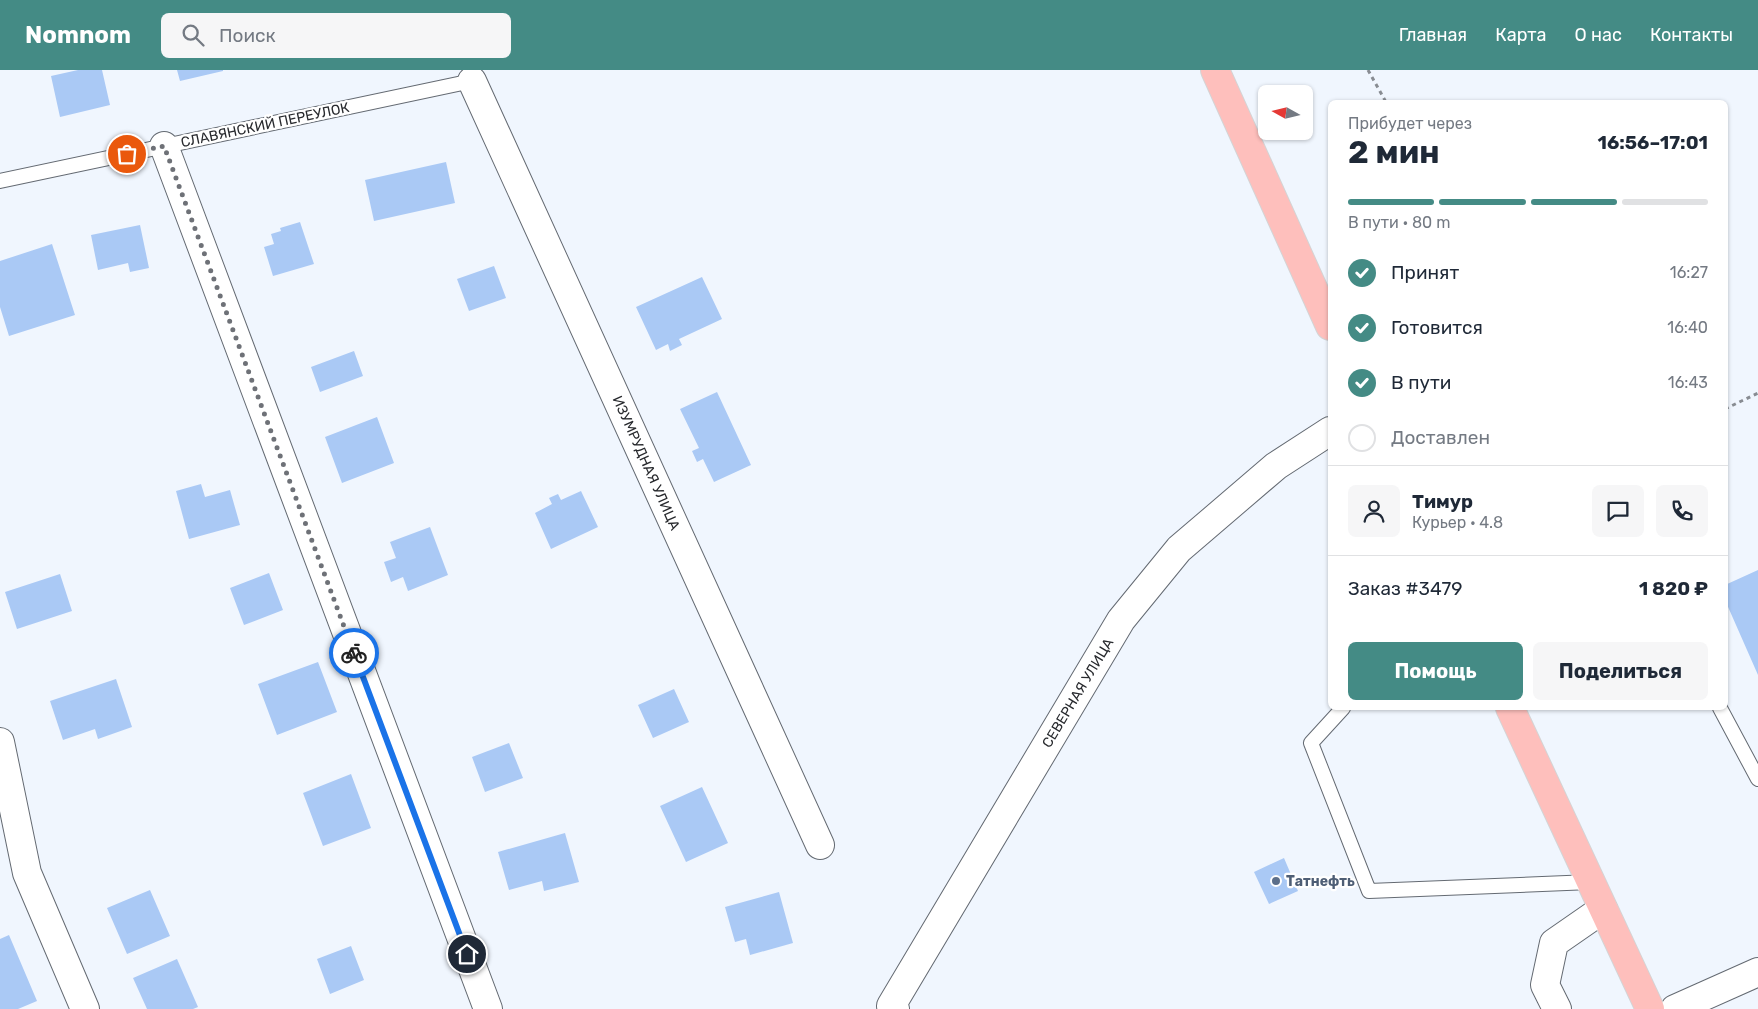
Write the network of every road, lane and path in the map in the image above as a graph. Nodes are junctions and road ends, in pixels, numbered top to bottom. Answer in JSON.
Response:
{"nodes":[{"id":1,"x":1215,"y":70,"type":"edge"},
{"id":2,"x":1368,"y":70,"type":"edge"},
{"id":3,"x":472,"y":81,"type":"joint"},
{"id":4,"x":1385,"y":100,"type":"edge"},
{"id":5,"x":164,"y":146,"type":"junction"},
{"id":6,"x":0,"y":181,"type":"edge"},
{"id":7,"x":1328,"y":322,"type":"edge"},
{"id":8,"x":1758,"y":393,"type":"edge"},
{"id":9,"x":1728,"y":408,"type":"edge"},
{"id":10,"x":1328,"y":432,"type":"edge"},
{"id":11,"x":1341,"y":710,"type":"edge"},
{"id":12,"x":1511,"y":710,"type":"edge"},
{"id":13,"x":1721,"y":710,"type":"edge"},
{"id":14,"x":0,"y":742,"type":"edge"},
{"id":15,"x":1758,"y":779,"type":"edge"},
{"id":16,"x":820,"y":845,"type":"dead end"},
{"id":17,"x":1590,"y":882,"type":"junction"},
{"id":18,"x":1603,"y":909,"type":"junction"},
{"id":19,"x":1758,"y":972,"type":"edge"},
{"id":20,"x":85,"y":1009,"type":"edge"},
{"id":21,"x":488,"y":1009,"type":"edge"},
{"id":22,"x":895,"y":1009,"type":"edge"},
{"id":23,"x":1557,"y":1009,"type":"edge"},
{"id":24,"x":1650,"y":1009,"type":"edge"},
{"id":25,"x":1675,"y":1009,"type":"edge"}],
"edges":[{"from":1,"to":7,"type":"highway"},
{"from":2,"to":4,"type":"path"},
{"from":3,"to":5,"type":"lane","name":"СЛАВЯНСКИЙ ПЕРЕУЛОК"},
{"from":3,"to":16,"type":"street","name":"ИЗУМРУДНАЯ УЛИЦА"},
{"from":5,"to":6,"type":"lane","name":"СЛАВЯНСКИЙ ПЕРЕУЛОК"},
{"from":5,"to":21,"type":"street"},
{"from":8,"to":9,"type":"path"},
{"from":10,"to":22,"type":"street","name":"СЕВЕРНАЯ УЛИЦА"},
{"from":11,"to":17,"type":"lane"},
{"from":12,"to":17,"type":"highway"},
{"from":13,"to":15,"type":"lane"},
{"from":14,"to":20,"type":"street"},
{"from":17,"to":18,"type":"highway"},
{"from":18,"to":23,"type":"street"},
{"from":18,"to":24,"type":"highway"},
{"from":19,"to":25,"type":"street"}]}
